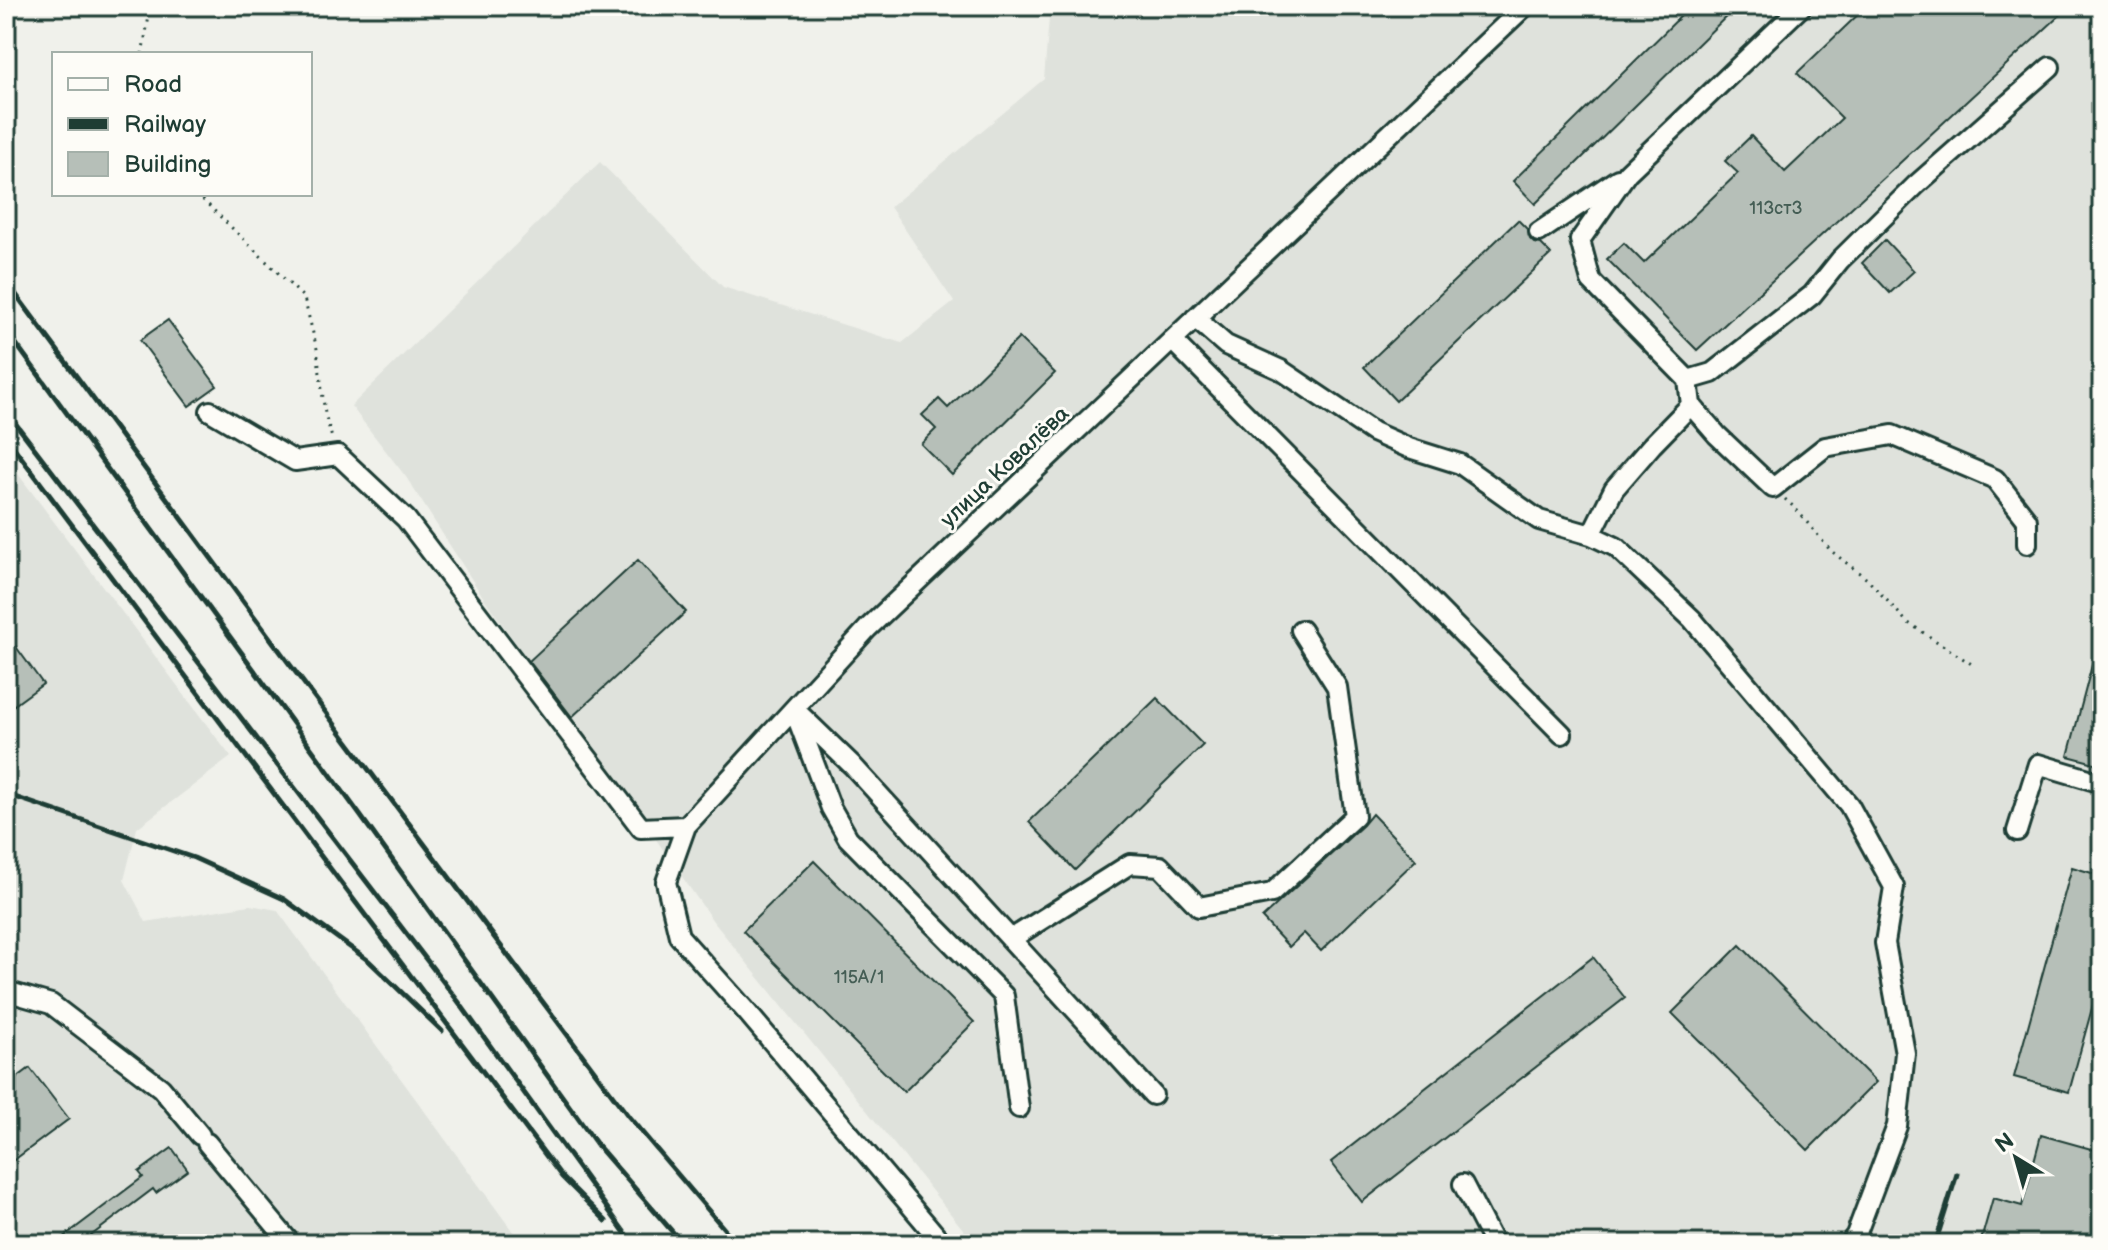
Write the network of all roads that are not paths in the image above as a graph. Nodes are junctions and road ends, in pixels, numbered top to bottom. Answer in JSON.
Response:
{"nodes":[{"id":1,"x":1525,"y":6,"type":"edge"},
{"id":2,"x":1802,"y":6,"type":"edge"},
{"id":3,"x":2050,"y":67,"type":"dead end"},
{"id":4,"x":1627,"y":173,"type":"junction"},
{"id":5,"x":1539,"y":232,"type":"dead end"},
{"id":6,"x":1195,"y":318,"type":"junction"},
{"id":7,"x":1172,"y":340,"type":"junction"},
{"id":8,"x":1688,"y":380,"type":"junction"},
{"id":9,"x":1691,"y":405,"type":"junction"},
{"id":10,"x":210,"y":411,"type":"dead end"},
{"id":11,"x":1591,"y":535,"type":"junction"},
{"id":12,"x":2027,"y":544,"type":"dead end"},
{"id":13,"x":1301,"y":630,"type":"dead end"},
{"id":14,"x":794,"y":709,"type":"junction"},
{"id":15,"x":1562,"y":734,"type":"dead end"},
{"id":16,"x":2102,"y":783,"type":"edge"},
{"id":17,"x":686,"y":826,"type":"junction"},
{"id":18,"x":2017,"y":831,"type":"dead end"},
{"id":19,"x":1011,"y":939,"type":"junction"},
{"id":20,"x":6,"y":993,"type":"edge"},
{"id":21,"x":1153,"y":1095,"type":"dead end"},
{"id":22,"x":1019,"y":1108,"type":"dead end"},
{"id":23,"x":1463,"y":1184,"type":"dead end"},
{"id":24,"x":291,"y":1244,"type":"edge"},
{"id":25,"x":943,"y":1244,"type":"edge"},
{"id":26,"x":1494,"y":1244,"type":"edge"},
{"id":27,"x":1849,"y":1244,"type":"edge"}],
"edges":[{"from":1,"to":6,"type":"street","name":"улица Ковалёва"},
{"from":2,"to":4,"type":"street"},
{"from":3,"to":8,"type":"street"},
{"from":4,"to":5,"type":"street"},
{"from":4,"to":8,"type":"street"},
{"from":6,"to":7,"type":"street","name":"улица Ковалёва"},
{"from":6,"to":11,"type":"street"},
{"from":7,"to":14,"type":"street","name":"улица Ковалёва"},
{"from":7,"to":15,"type":"street"},
{"from":8,"to":9,"type":"street"},
{"from":9,"to":11,"type":"street"},
{"from":9,"to":12,"type":"street"},
{"from":10,"to":17,"type":"street"},
{"from":11,"to":27,"type":"street"},
{"from":13,"to":19,"type":"street"},
{"from":14,"to":17,"type":"street","name":"улица Ковалёва"},
{"from":14,"to":19,"type":"street"},
{"from":14,"to":22,"type":"street"},
{"from":16,"to":18,"type":"street"},
{"from":17,"to":25,"type":"street","name":"улица Ковалёва"},
{"from":19,"to":21,"type":"street"},
{"from":20,"to":24,"type":"street"},
{"from":23,"to":26,"type":"street"}]}
